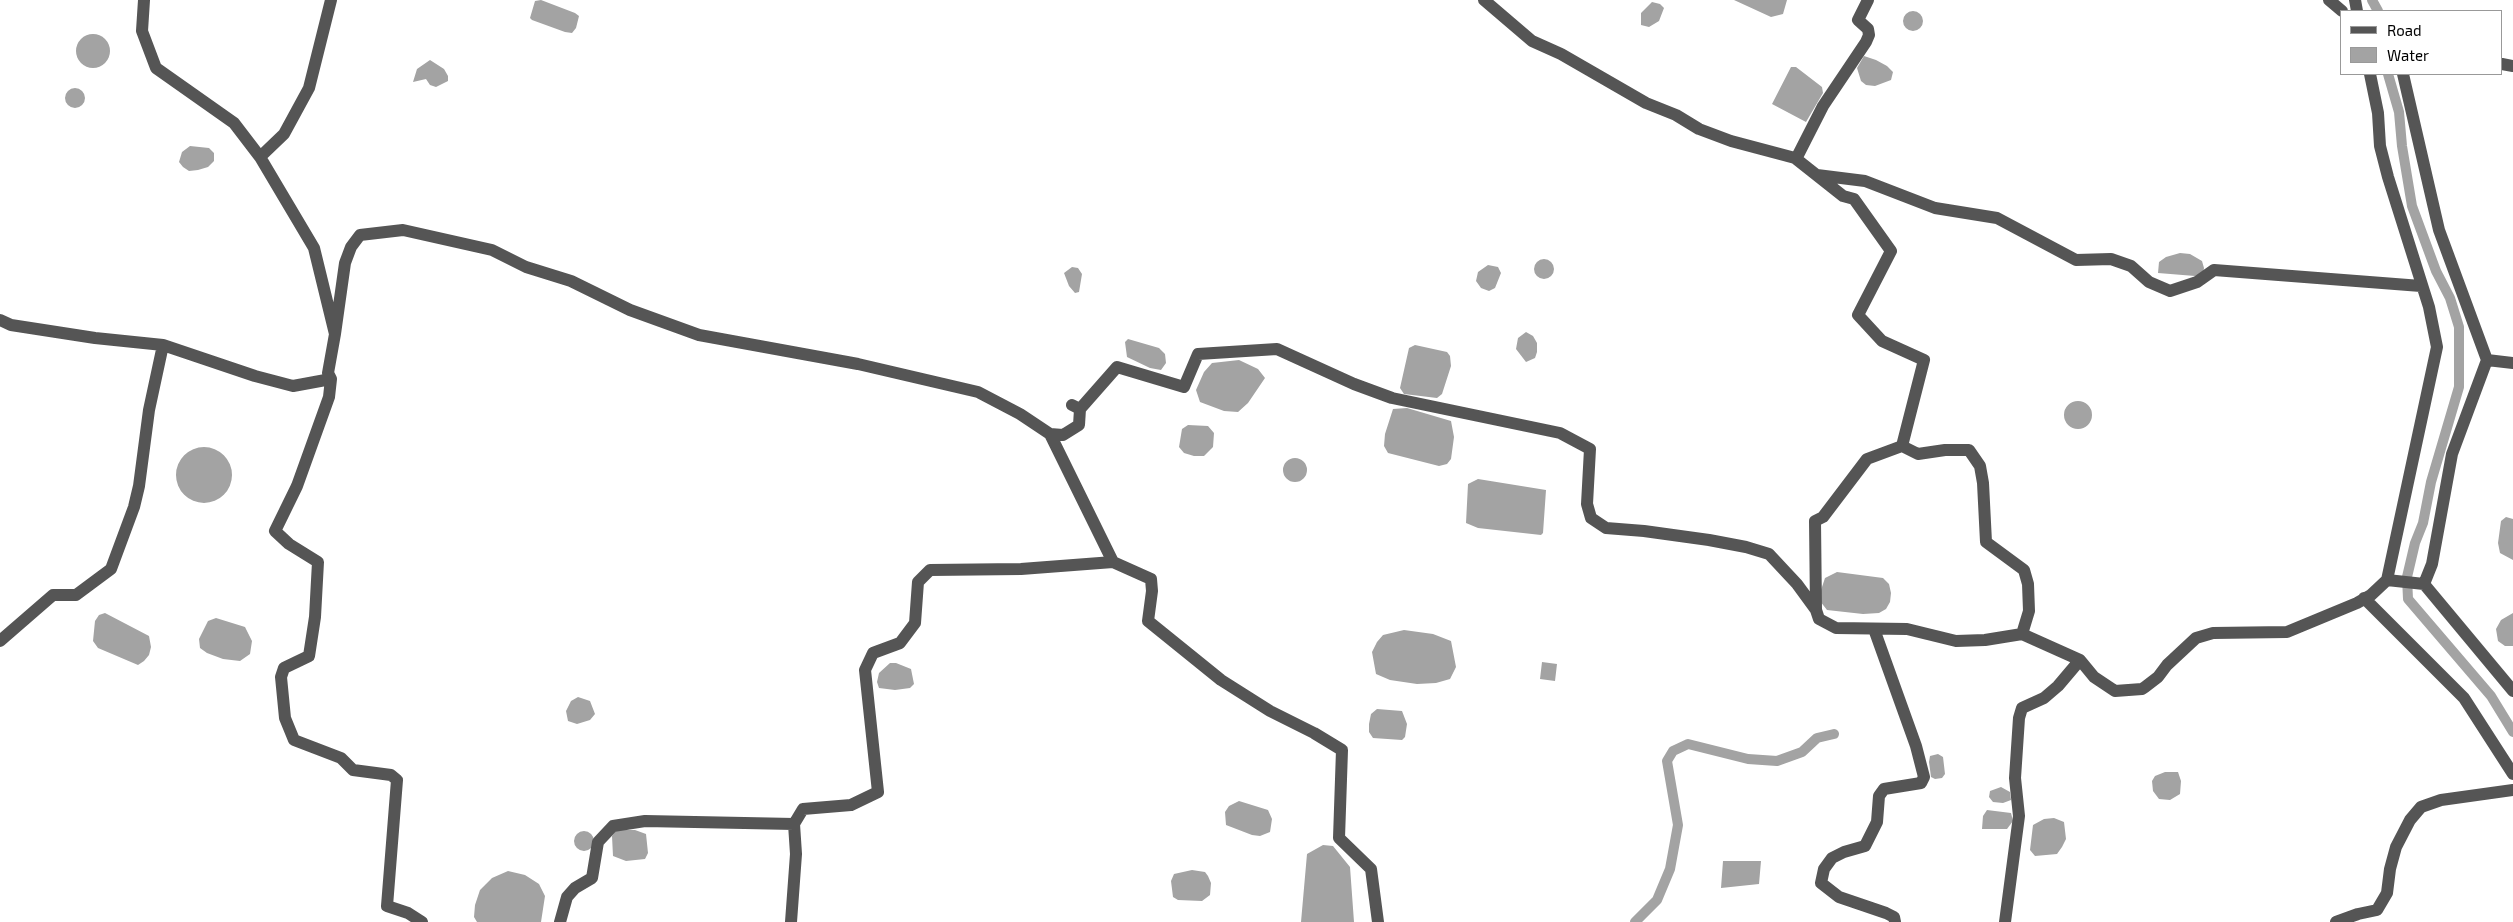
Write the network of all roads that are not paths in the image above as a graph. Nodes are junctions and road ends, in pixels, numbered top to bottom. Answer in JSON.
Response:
{"nodes":[{"id":1,"x":144,"y":0,"type":"edge"},
{"id":2,"x":331,"y":0,"type":"edge"},
{"id":3,"x":1484,"y":0,"type":"edge"},
{"id":4,"x":1868,"y":0,"type":"edge"},
{"id":5,"x":2329,"y":0,"type":"edge"},
{"id":6,"x":2341,"y":10,"type":"edge"},
{"id":7,"x":2370,"y":75,"type":"edge"},
{"id":8,"x":2403,"y":75,"type":"edge"},
{"id":9,"x":260,"y":158,"type":"junction"},
{"id":10,"x":1796,"y":159,"type":"junction"},
{"id":11,"x":1815,"y":175,"type":"junction"},
{"id":12,"x":2421,"y":286,"type":"junction"},
{"id":13,"x":0,"y":320,"type":"edge"},
{"id":14,"x":335,"y":334,"type":"junction"},
{"id":15,"x":163,"y":345,"type":"junction"},
{"id":16,"x":2487,"y":360,"type":"junction"},
{"id":17,"x":2513,"y":363,"type":"edge"},
{"id":18,"x":330,"y":379,"type":"junction"},
{"id":19,"x":1050,"y":434,"type":"junction"},
{"id":20,"x":1902,"y":446,"type":"junction"},
{"id":21,"x":1113,"y":562,"type":"junction"},
{"id":22,"x":2390,"y":580,"type":"junction"},
{"id":23,"x":2424,"y":584,"type":"junction"},
{"id":24,"x":2364,"y":598,"type":"junction"},
{"id":25,"x":1816,"y":610,"type":"junction"},
{"id":26,"x":1874,"y":629,"type":"junction"},
{"id":27,"x":2022,"y":634,"type":"junction"},
{"id":28,"x":0,"y":641,"type":"edge"},
{"id":29,"x":2080,"y":660,"type":"junction"},
{"id":30,"x":2513,"y":692,"type":"edge"},
{"id":31,"x":2513,"y":774,"type":"edge"},
{"id":32,"x":2513,"y":790,"type":"edge"},
{"id":33,"x":794,"y":824,"type":"junction"},
{"id":34,"x":422,"y":922,"type":"edge"},
{"id":35,"x":560,"y":922,"type":"edge"},
{"id":36,"x":791,"y":922,"type":"edge"},
{"id":37,"x":1378,"y":922,"type":"edge"},
{"id":38,"x":1895,"y":922,"type":"edge"},
{"id":39,"x":2005,"y":922,"type":"edge"},
{"id":40,"x":2336,"y":922,"type":"edge"}],
"edges":[{"from":1,"to":9,"type":"street"},
{"from":2,"to":9,"type":"street"},
{"from":3,"to":10,"type":"street"},
{"from":4,"to":10,"type":"street"},
{"from":5,"to":6,"type":"street"},
{"from":7,"to":12,"type":"street"},
{"from":8,"to":16,"type":"street"},
{"from":9,"to":14,"type":"street"},
{"from":10,"to":11,"type":"street"},
{"from":11,"to":12,"type":"street"},
{"from":11,"to":20,"type":"street"},
{"from":12,"to":22,"type":"street"},
{"from":13,"to":15,"type":"street"},
{"from":14,"to":18,"type":"street"},
{"from":14,"to":19,"type":"street"},
{"from":15,"to":18,"type":"street"},
{"from":15,"to":28,"type":"street"},
{"from":16,"to":17,"type":"street"},
{"from":16,"to":23,"type":"street"},
{"from":18,"to":34,"type":"street"},
{"from":19,"to":21,"type":"street"},
{"from":19,"to":25,"type":"street"},
{"from":20,"to":25,"type":"street"},
{"from":20,"to":27,"type":"street"},
{"from":21,"to":33,"type":"street"},
{"from":21,"to":37,"type":"street"},
{"from":22,"to":23,"type":"street"},
{"from":22,"to":24,"type":"street"},
{"from":23,"to":30,"type":"street"},
{"from":24,"to":29,"type":"street"},
{"from":24,"to":31,"type":"street"},
{"from":25,"to":26,"type":"street"},
{"from":26,"to":27,"type":"street"},
{"from":26,"to":38,"type":"street"},
{"from":27,"to":29,"type":"street"},
{"from":29,"to":39,"type":"street"},
{"from":32,"to":40,"type":"street"},
{"from":33,"to":35,"type":"street"},
{"from":33,"to":36,"type":"street"}]}
